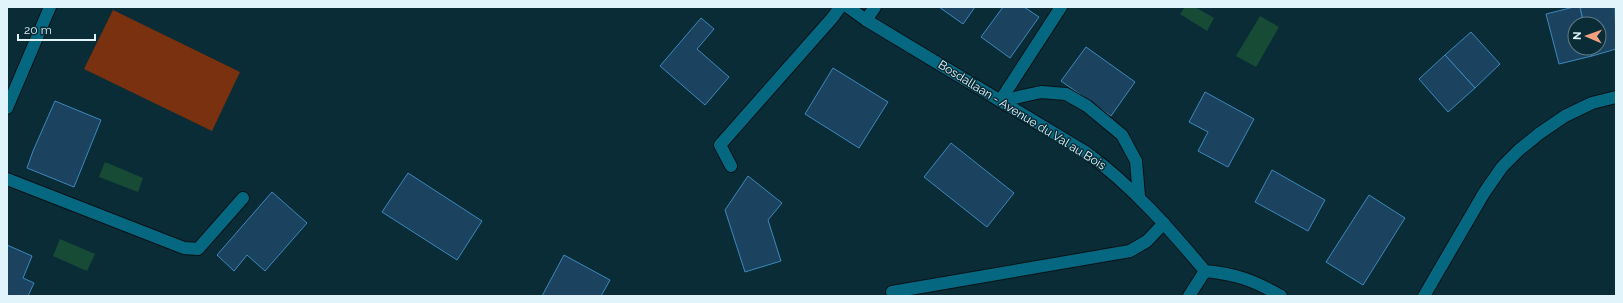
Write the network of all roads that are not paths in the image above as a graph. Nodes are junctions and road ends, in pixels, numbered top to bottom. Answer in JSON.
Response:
{"nodes":[{"id":1,"x":50,"y":7,"type":"edge"},
{"id":2,"x":840,"y":7,"type":"edge"},
{"id":3,"x":848,"y":7,"type":"edge"},
{"id":4,"x":875,"y":7,"type":"edge"},
{"id":5,"x":1061,"y":7,"type":"edge"},
{"id":6,"x":866,"y":20,"type":"junction"},
{"id":7,"x":1616,"y":97,"type":"edge"},
{"id":8,"x":1000,"y":101,"type":"junction"},
{"id":9,"x":7,"y":108,"type":"edge"},
{"id":10,"x":731,"y":166,"type":"dead end"},
{"id":11,"x":7,"y":179,"type":"edge"},
{"id":12,"x":1139,"y":196,"type":"junction"},
{"id":13,"x":242,"y":198,"type":"dead end"},
{"id":14,"x":1164,"y":223,"type":"junction"},
{"id":15,"x":1204,"y":271,"type":"junction"},
{"id":16,"x":892,"y":292,"type":"dead end"},
{"id":17,"x":1189,"y":296,"type":"edge"},
{"id":18,"x":1281,"y":296,"type":"edge"},
{"id":19,"x":1424,"y":296,"type":"edge"}],
"edges":[{"from":1,"to":9,"type":"street"},
{"from":2,"to":10,"type":"street"},
{"from":3,"to":6,"type":"street","name":"Bosdallaan - Avenue du Val au Bois"},
{"from":4,"to":6,"type":"street"},
{"from":5,"to":8,"type":"street"},
{"from":6,"to":8,"type":"street","name":"Bosdallaan - Avenue du Val au Bois"},
{"from":7,"to":19,"type":"street"},
{"from":8,"to":12,"type":"street","name":"Bosdallaan - Avenue du Val au Bois"},
{"from":8,"to":12,"type":"street"},
{"from":11,"to":13,"type":"street"},
{"from":12,"to":14,"type":"street","name":"Bosdallaan - Avenue du Val au Bois"},
{"from":14,"to":15,"type":"street","name":"Bosdallaan - Avenue du Val au Bois"},
{"from":14,"to":16,"type":"street"},
{"from":15,"to":17,"type":"street"},
{"from":15,"to":18,"type":"street"}]}
